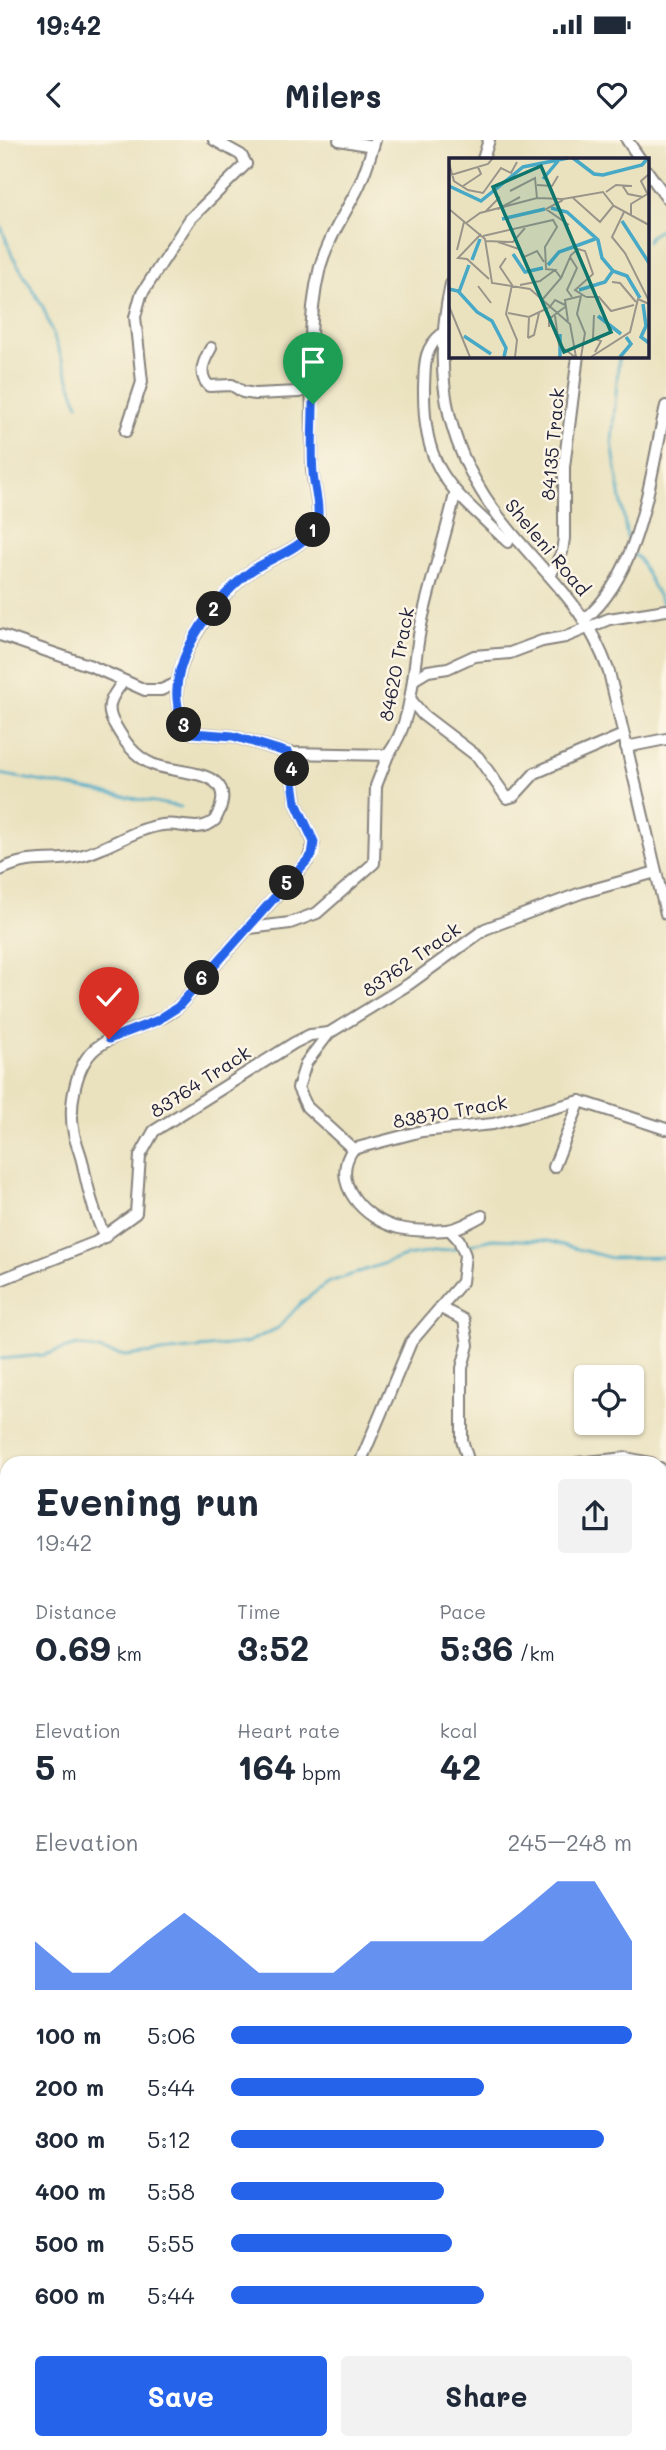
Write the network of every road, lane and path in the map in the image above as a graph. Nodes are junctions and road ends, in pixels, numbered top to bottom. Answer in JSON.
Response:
{"nodes":[{"id":1,"x":214,"y":140,"type":"edge"},
{"id":2,"x":340,"y":140,"type":"edge"},
{"id":3,"x":489,"y":140,"type":"edge"},
{"id":4,"x":627,"y":140,"type":"edge"},
{"id":5,"x":374,"y":143,"type":"edge"},
{"id":6,"x":482,"y":158,"type":"edge"},
{"id":7,"x":639,"y":158,"type":"edge"},
{"id":8,"x":648,"y":172,"type":"edge"},
{"id":9,"x":666,"y":197,"type":"edge"},
{"id":10,"x":449,"y":295,"type":"edge"},
{"id":11,"x":442,"y":334,"type":"junction"},
{"id":12,"x":211,"y":348,"type":"dead end"},
{"id":13,"x":578,"y":357,"type":"edge"},
{"id":14,"x":312,"y":388,"type":"junction"},
{"id":15,"x":666,"y":406,"type":"edge"},
{"id":16,"x":126,"y":431,"type":"dead end"},
{"id":17,"x":666,"y":460,"type":"edge"},
{"id":18,"x":652,"y":474,"type":"junction"},
{"id":19,"x":455,"y":494,"type":"junction"},
{"id":20,"x":508,"y":542,"type":"dead end"},
{"id":21,"x":551,"y":574,"type":"junction"},
{"id":22,"x":666,"y":610,"type":"edge"},
{"id":23,"x":587,"y":623,"type":"junction"},
{"id":24,"x":0,"y":635,"type":"edge"},
{"id":25,"x":413,"y":680,"type":"junction"},
{"id":26,"x":123,"y":682,"type":"junction"},
{"id":27,"x":175,"y":684,"type":"junction"},
{"id":28,"x":410,"y":699,"type":"junction"},
{"id":29,"x":623,"y":735,"type":"junction"},
{"id":30,"x":666,"y":739,"type":"edge"},
{"id":31,"x":626,"y":747,"type":"junction"},
{"id":32,"x":289,"y":753,"type":"junction"},
{"id":33,"x":388,"y":755,"type":"junction"},
{"id":34,"x":0,"y":870,"type":"edge"},
{"id":35,"x":656,"y":872,"type":"junction"},
{"id":36,"x":666,"y":914,"type":"edge"},
{"id":37,"x":250,"y":928,"type":"junction"},
{"id":38,"x":329,"y":1033,"type":"junction"},
{"id":39,"x":580,"y":1101,"type":"junction"},
{"id":40,"x":666,"y":1129,"type":"edge"},
{"id":41,"x":353,"y":1149,"type":"junction"},
{"id":42,"x":554,"y":1167,"type":"dead end"},
{"id":43,"x":482,"y":1216,"type":"dead end"},
{"id":44,"x":450,"y":1230,"type":"junction"},
{"id":45,"x":105,"y":1237,"type":"junction"},
{"id":46,"x":0,"y":1280,"type":"edge"},
{"id":47,"x":441,"y":1308,"type":"junction"},
{"id":48,"x":363,"y":1456,"type":"edge"},
{"id":49,"x":467,"y":1456,"type":"edge"}],
"edges":[{"from":1,"to":16,"type":"street"},
{"from":2,"to":5,"type":"street"},
{"from":3,"to":6,"type":"street"},
{"from":4,"to":7,"type":"street"},
{"from":5,"to":14,"type":"street"},
{"from":8,"to":9,"type":"street"},
{"from":10,"to":11,"type":"street","name":"Sheleni Road"},
{"from":11,"to":19,"type":"street"},
{"from":11,"to":21,"type":"street","name":"Sheleni Road"},
{"from":12,"to":14,"type":"street"},
{"from":13,"to":21,"type":"street","name":"84135 Track"},
{"from":14,"to":27,"type":"street"},
{"from":15,"to":18,"type":"street"},
{"from":17,"to":18,"type":"street"},
{"from":18,"to":23,"type":"street"},
{"from":19,"to":20,"type":"street"},
{"from":19,"to":25,"type":"street","name":"84620 Track"},
{"from":21,"to":23,"type":"street","name":"Sheleni Road"},
{"from":22,"to":23,"type":"street"},
{"from":23,"to":25,"type":"street"},
{"from":23,"to":29,"type":"street","name":"Sheleni Road"},
{"from":24,"to":26,"type":"street"},
{"from":25,"to":28,"type":"street","name":"84620 Track"},
{"from":26,"to":27,"type":"street"},
{"from":26,"to":34,"type":"street"},
{"from":27,"to":32,"type":"street"},
{"from":28,"to":29,"type":"street"},
{"from":28,"to":33,"type":"street","name":"84620 Track"},
{"from":29,"to":31,"type":"street","name":"Sheleni Road"},
{"from":30,"to":31,"type":"street"},
{"from":31,"to":35,"type":"street","name":"Sheleni Road"},
{"from":32,"to":33,"type":"street"},
{"from":32,"to":37,"type":"street"},
{"from":33,"to":37,"type":"street","name":"84620 Track"},
{"from":35,"to":36,"type":"street","name":"Sheleni Road"},
{"from":35,"to":38,"type":"street","name":"83762 Track"},
{"from":37,"to":45,"type":"street"},
{"from":38,"to":41,"type":"street","name":"83762 Track"},
{"from":38,"to":45,"type":"street","name":"83764 Track"},
{"from":39,"to":40,"type":"street"},
{"from":39,"to":41,"type":"street","name":"83870 Track"},
{"from":39,"to":42,"type":"street"},
{"from":41,"to":44,"type":"street"},
{"from":43,"to":44,"type":"street"},
{"from":44,"to":47,"type":"street"},
{"from":45,"to":46,"type":"street","name":"83764 Track"},
{"from":47,"to":48,"type":"street"},
{"from":47,"to":49,"type":"street"}]}
